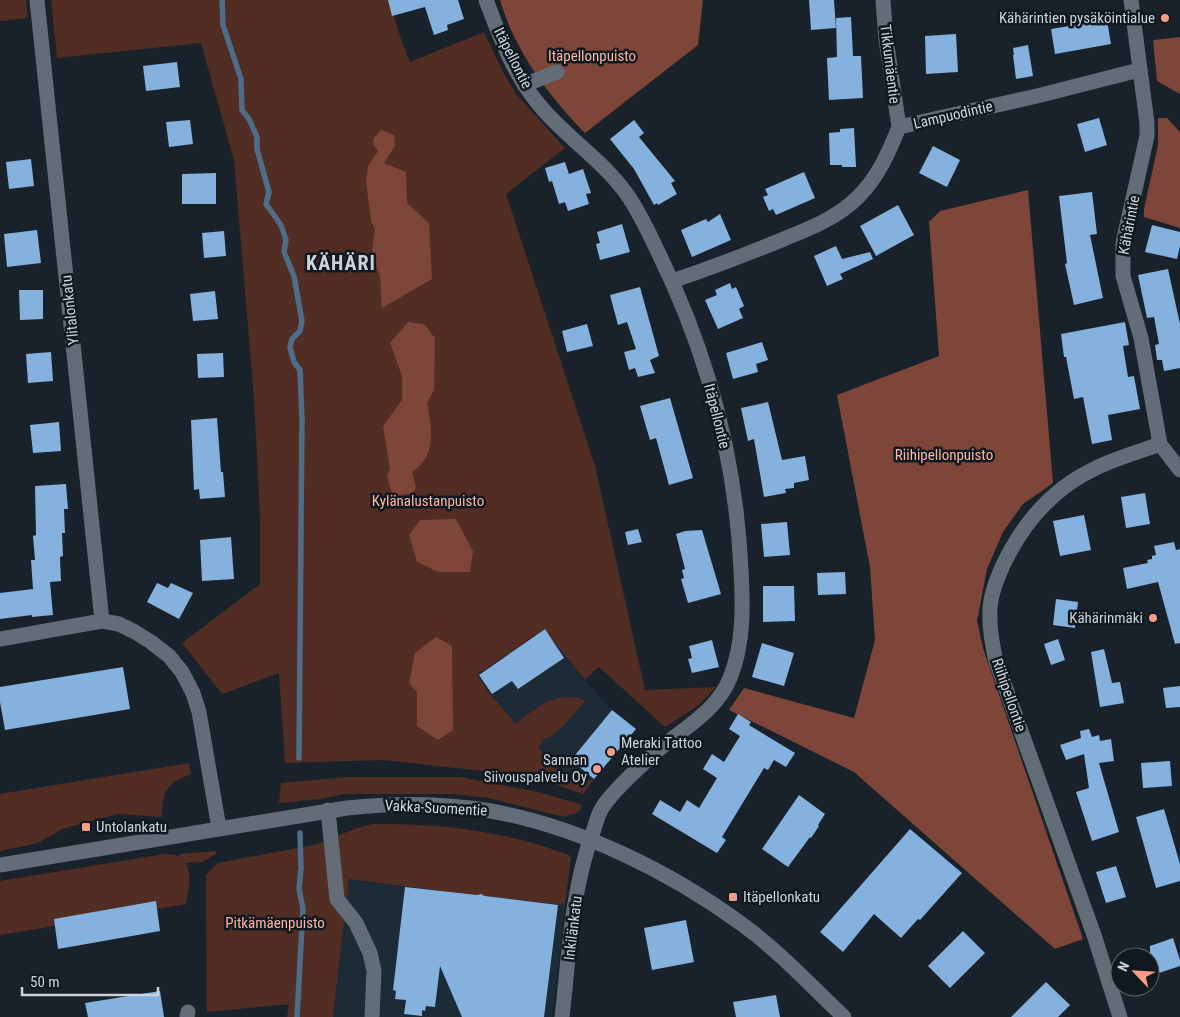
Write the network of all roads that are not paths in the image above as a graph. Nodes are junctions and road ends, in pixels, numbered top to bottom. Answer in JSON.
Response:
{"nodes":[{"id":1,"x":38,"y":0,"type":"edge"},
{"id":2,"x":486,"y":0,"type":"edge"},
{"id":3,"x":883,"y":0,"type":"edge"},
{"id":4,"x":1131,"y":0,"type":"edge"},
{"id":5,"x":1139,"y":70,"type":"junction"},
{"id":6,"x":557,"y":72,"type":"dead end"},
{"id":7,"x":524,"y":85,"type":"junction"},
{"id":8,"x":899,"y":127,"type":"junction"},
{"id":9,"x":672,"y":281,"type":"junction"},
{"id":10,"x":1160,"y":444,"type":"junction"},
{"id":11,"x":1180,"y":470,"type":"edge"},
{"id":12,"x":102,"y":621,"type":"junction"},
{"id":13,"x":0,"y":639,"type":"edge"},
{"id":14,"x":328,"y":810,"type":"junction"},
{"id":15,"x":219,"y":828,"type":"junction"},
{"id":16,"x":590,"y":841,"type":"junction"},
{"id":17,"x":0,"y":865,"type":"edge"},
{"id":18,"x":372,"y":1017,"type":"edge"},
{"id":19,"x":562,"y":1017,"type":"edge"},
{"id":20,"x":844,"y":1017,"type":"edge"},
{"id":21,"x":1120,"y":1017,"type":"edge"}],
"edges":[{"from":1,"to":12,"type":"street","name":"Ylitalonkatu"},
{"from":2,"to":7,"type":"street","name":"Itäpellontie"},
{"from":3,"to":8,"type":"street","name":"Tikkumäentie"},
{"from":4,"to":5,"type":"street","name":"Kähärintie"},
{"from":5,"to":8,"type":"street","name":"Lampuodintie"},
{"from":5,"to":10,"type":"street","name":"Kähärintie"},
{"from":6,"to":7,"type":"street"},
{"from":7,"to":9,"type":"street","name":"Itäpellontie"},
{"from":8,"to":9,"type":"street","name":"Lampuodintie"},
{"from":9,"to":16,"type":"street","name":"Itäpellontie"},
{"from":10,"to":11,"type":"street","name":"Kähärintie"},
{"from":10,"to":21,"type":"street","name":"Riihipellontie"},
{"from":12,"to":13,"type":"street"},
{"from":12,"to":15,"type":"street"},
{"from":14,"to":15,"type":"street","name":"Vakka-Suomentie"},
{"from":14,"to":16,"type":"street","name":"Vakka-Suomentie"},
{"from":14,"to":18,"type":"street"},
{"from":15,"to":17,"type":"street","name":"Vakka-Suomentie"},
{"from":16,"to":19,"type":"street","name":"Inkilänkatu"},
{"from":16,"to":20,"type":"street","name":"Vakka-Suomentie"}]}
